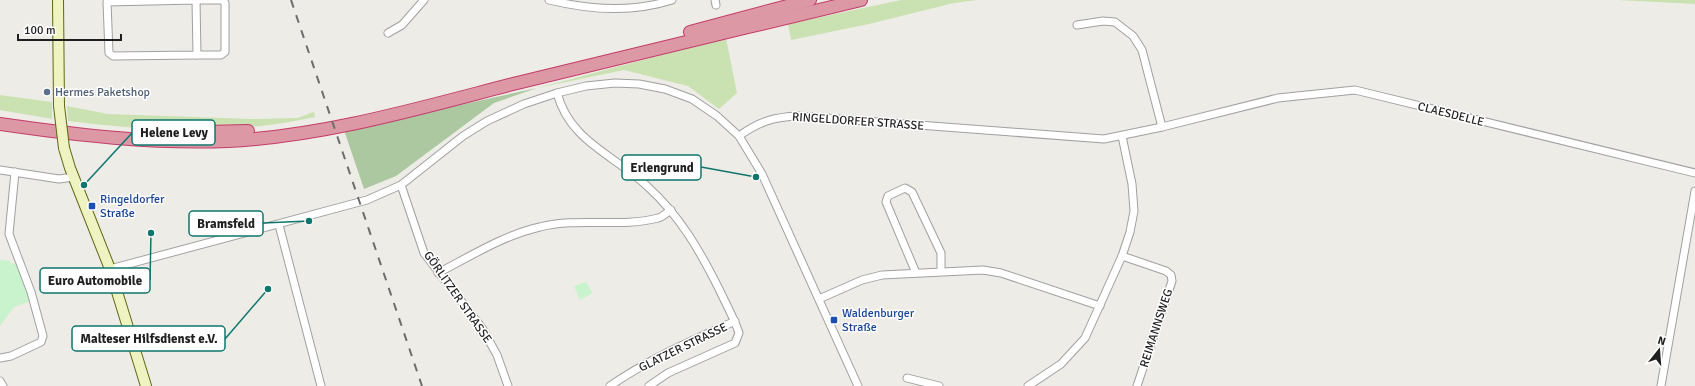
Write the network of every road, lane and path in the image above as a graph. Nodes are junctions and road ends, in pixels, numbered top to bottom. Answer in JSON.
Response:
{"nodes":[{"id":1,"x":58,"y":0,"type":"edge"},
{"id":2,"x":196,"y":0,"type":"edge"},
{"id":3,"x":216,"y":0,"type":"edge"},
{"id":4,"x":424,"y":0,"type":"edge"},
{"id":5,"x":549,"y":0,"type":"edge"},
{"id":6,"x":672,"y":0,"type":"edge"},
{"id":7,"x":810,"y":0,"type":"edge"},
{"id":8,"x":861,"y":0,"type":"edge"},
{"id":9,"x":105,"y":1,"type":"edge"},
{"id":10,"x":572,"y":3,"type":"edge"},
{"id":11,"x":1077,"y":25,"type":"dead end"},
{"id":12,"x":388,"y":33,"type":"dead end"},
{"id":13,"x":197,"y":55,"type":"junction"},
{"id":14,"x":557,"y":93,"type":"junction"},
{"id":15,"x":1206,"y":115,"type":"joint"},
{"id":16,"x":0,"y":116,"type":"edge"},
{"id":17,"x":0,"y":124,"type":"edge"},
{"id":18,"x":1162,"y":127,"type":"junction"},
{"id":19,"x":739,"y":136,"type":"junction"},
{"id":20,"x":1122,"y":136,"type":"junction"},
{"id":21,"x":0,"y":170,"type":"edge"},
{"id":22,"x":15,"y":172,"type":"junction"},
{"id":23,"x":1695,"y":174,"type":"edge"},
{"id":24,"x":74,"y":177,"type":"junction"},
{"id":25,"x":401,"y":185,"type":"junction"},
{"id":26,"x":1695,"y":191,"type":"edge"},
{"id":27,"x":671,"y":210,"type":"junction"},
{"id":28,"x":279,"y":225,"type":"junction"},
{"id":29,"x":1122,"y":256,"type":"junction"},
{"id":30,"x":110,"y":269,"type":"junction"},
{"id":31,"x":940,"y":271,"type":"junction"},
{"id":32,"x":438,"y":273,"type":"junction"},
{"id":33,"x":916,"y":273,"type":"junction"},
{"id":34,"x":819,"y":299,"type":"junction"},
{"id":35,"x":1100,"y":306,"type":"junction"},
{"id":36,"x":735,"y":321,"type":"junction"},
{"id":37,"x":0,"y":358,"type":"edge"},
{"id":38,"x":907,"y":378,"type":"dead end"},
{"id":39,"x":0,"y":381,"type":"edge"},
{"id":40,"x":2,"y":386,"type":"edge"},
{"id":41,"x":146,"y":386,"type":"edge"},
{"id":42,"x":322,"y":386,"type":"edge"},
{"id":43,"x":508,"y":386,"type":"edge"},
{"id":44,"x":610,"y":386,"type":"edge"},
{"id":45,"x":649,"y":386,"type":"edge"},
{"id":46,"x":858,"y":386,"type":"edge"},
{"id":47,"x":939,"y":386,"type":"edge"},
{"id":48,"x":1028,"y":386,"type":"edge"},
{"id":49,"x":1137,"y":386,"type":"edge"},
{"id":50,"x":1661,"y":386,"type":"edge"}],
"edges":[{"from":1,"to":24,"type":"street","bridge":true},
{"from":2,"to":3,"type":"street"},
{"from":2,"to":9,"type":"street"},
{"from":2,"to":13,"type":"street"},
{"from":3,"to":13,"type":"street"},
{"from":4,"to":12,"type":"street"},
{"from":5,"to":10,"type":"street"},
{"from":6,"to":10,"type":"street"},
{"from":7,"to":16,"type":"highway"},
{"from":8,"to":17,"type":"highway"},
{"from":9,"to":13,"type":"street"},
{"from":11,"to":18,"type":"street"},
{"from":14,"to":19,"type":"street"},
{"from":14,"to":25,"type":"street"},
{"from":14,"to":27,"type":"street"},
{"from":15,"to":18,"type":"street","name":"RINGELDORFER STRASSE"},
{"from":15,"to":23,"type":"street","name":"CLAESDELLE"},
{"from":18,"to":20,"type":"street","name":"RINGELDORFER STRASSE"},
{"from":19,"to":20,"type":"street","name":"RINGELDORFER STRASSE"},
{"from":19,"to":34,"type":"street"},
{"from":20,"to":29,"type":"street"},
{"from":21,"to":22,"type":"street"},
{"from":22,"to":24,"type":"street"},
{"from":22,"to":37,"type":"street"},
{"from":24,"to":30,"type":"street"},
{"from":25,"to":28,"type":"street"},
{"from":25,"to":32,"type":"street","name":"GÖRLITZER STRASSE"},
{"from":26,"to":50,"type":"street"},
{"from":27,"to":32,"type":"street"},
{"from":27,"to":36,"type":"street"},
{"from":28,"to":30,"type":"street"},
{"from":28,"to":42,"type":"street"},
{"from":29,"to":35,"type":"street"},
{"from":29,"to":49,"type":"street","name":"REIMANNSWEG"},
{"from":30,"to":41,"type":"street"},
{"from":31,"to":33,"type":"street"},
{"from":31,"to":33,"type":"street"},
{"from":31,"to":35,"type":"street"},
{"from":32,"to":43,"type":"street","name":"GÖRLITZER STRASSE"},
{"from":33,"to":34,"type":"street"},
{"from":34,"to":46,"type":"street"},
{"from":35,"to":48,"type":"street"},
{"from":36,"to":44,"type":"street","name":"GLATZER STRASSE"},
{"from":36,"to":45,"type":"street","name":"GLATZER STRASSE"},
{"from":38,"to":47,"type":"street"},
{"from":39,"to":40,"type":"street"}]}
